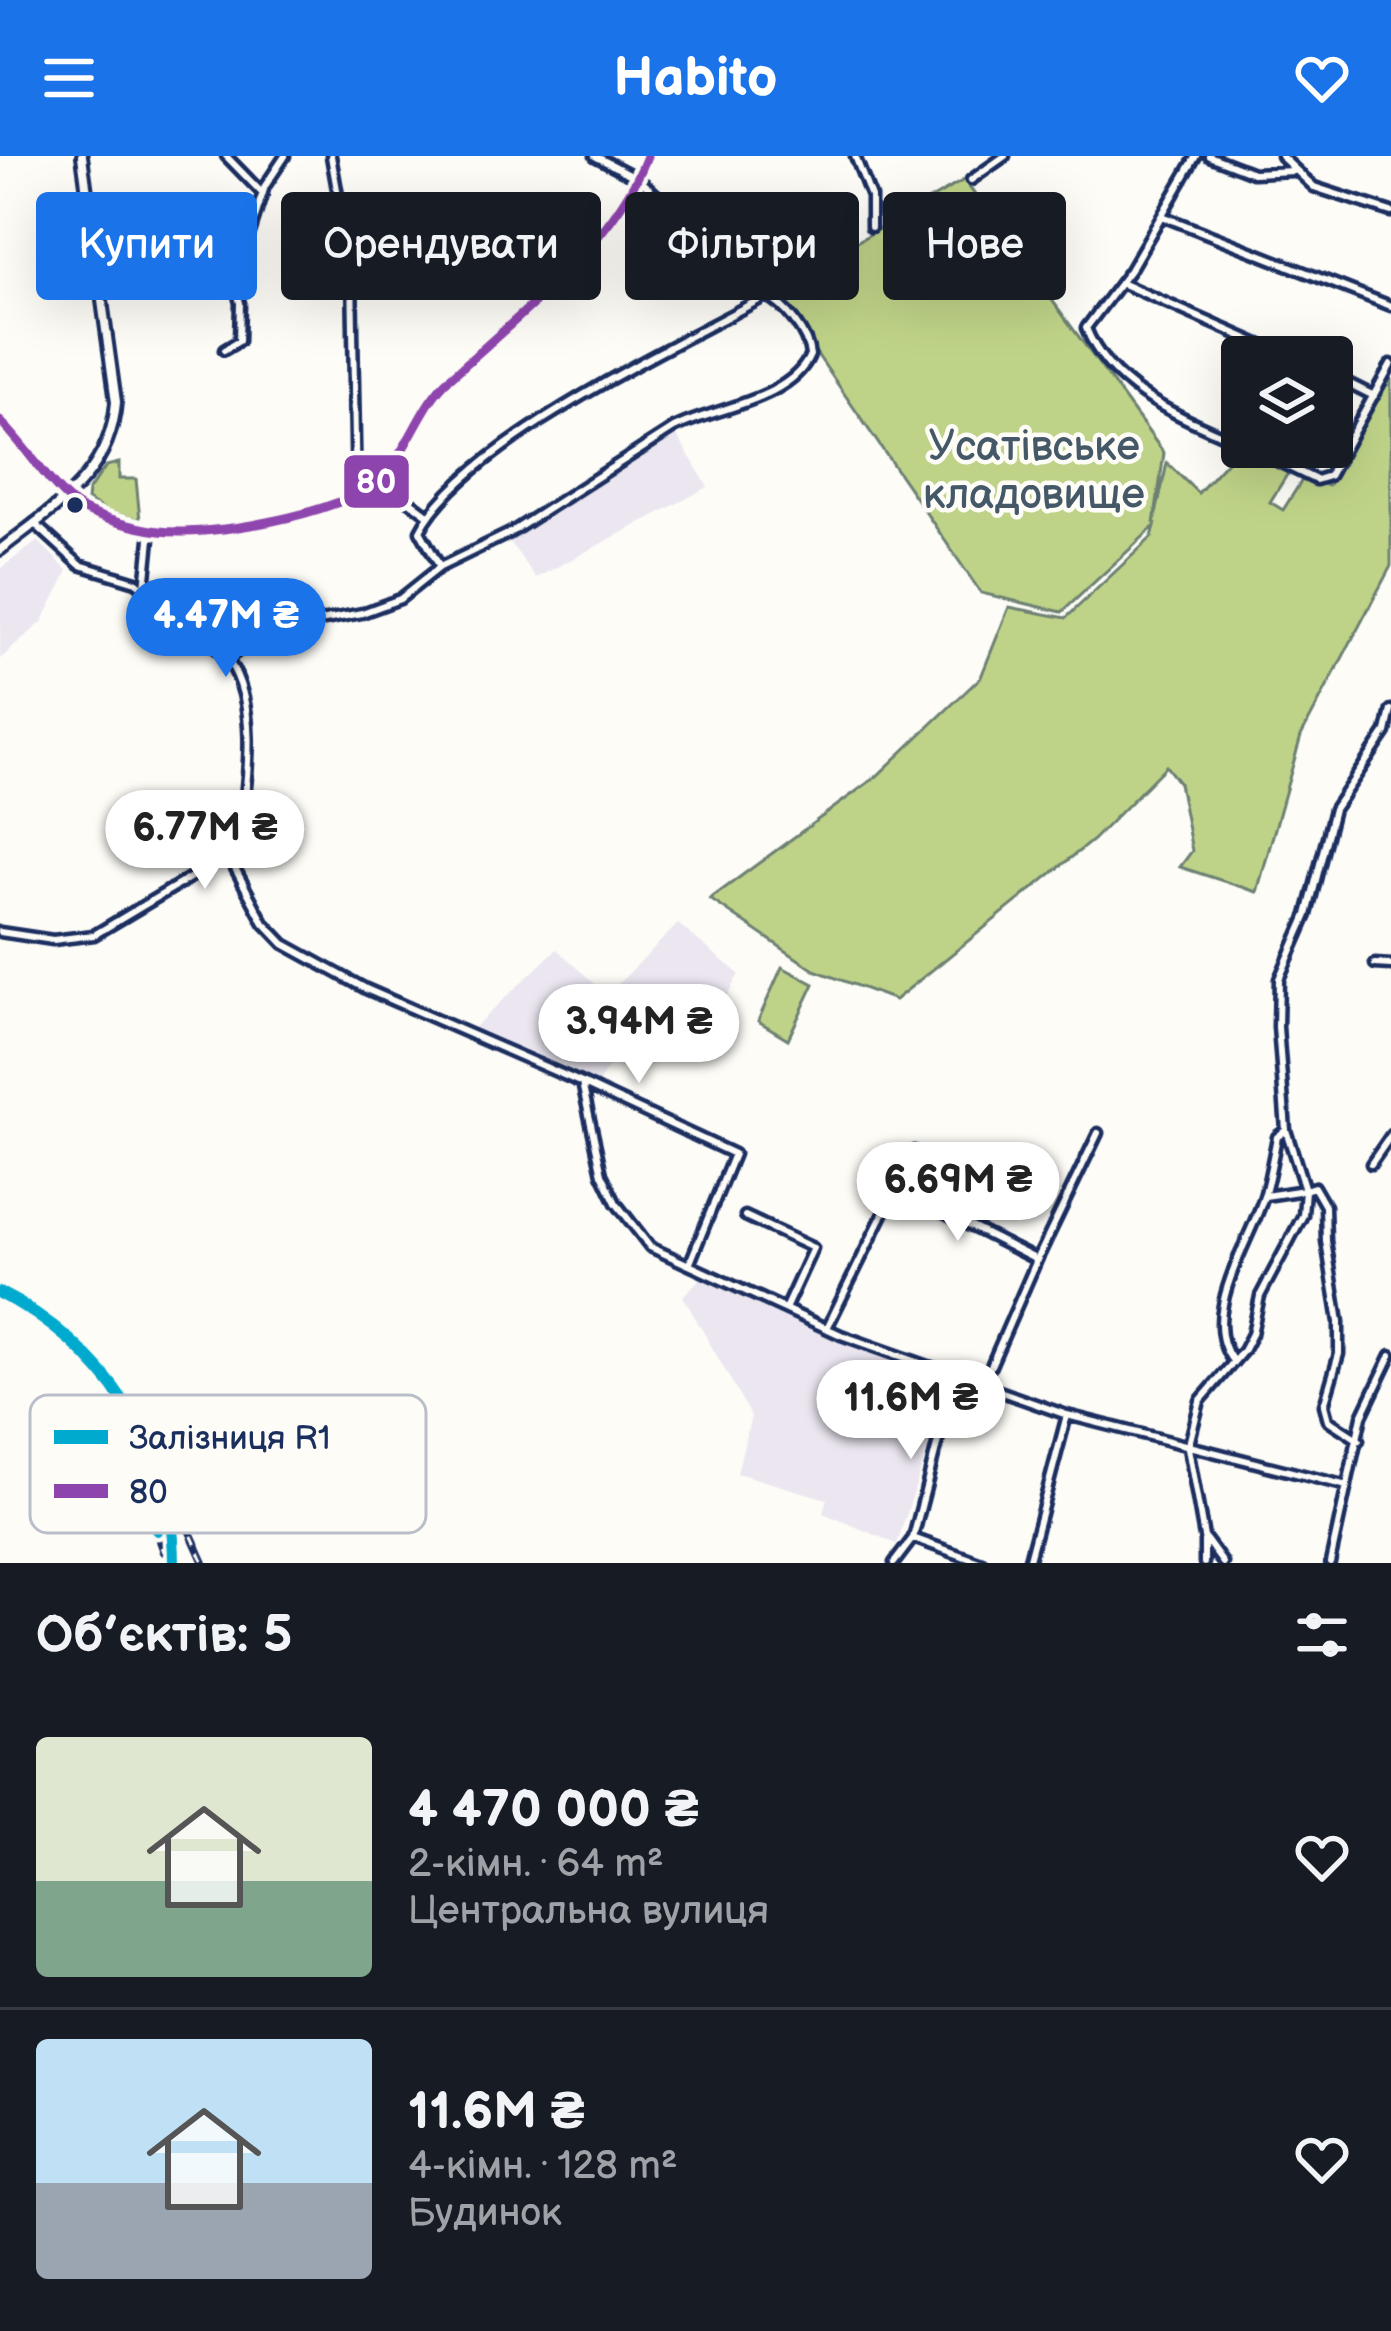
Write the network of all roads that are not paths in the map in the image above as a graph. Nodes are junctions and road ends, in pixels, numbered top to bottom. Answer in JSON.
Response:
{"nodes":[{"id":1,"x":82,"y":156,"type":"edge"},
{"id":2,"x":226,"y":156,"type":"edge"},
{"id":3,"x":284,"y":156,"type":"edge"},
{"id":4,"x":331,"y":156,"type":"edge"},
{"id":5,"x":595,"y":156,"type":"edge"},
{"id":6,"x":647,"y":156,"type":"edge"},
{"id":7,"x":855,"y":156,"type":"edge"},
{"id":8,"x":1005,"y":156,"type":"edge"},
{"id":9,"x":1196,"y":156,"type":"edge"},
{"id":10,"x":1209,"y":156,"type":"edge"},
{"id":11,"x":1281,"y":156,"type":"edge"},
{"id":12,"x":1293,"y":170,"type":"junction"},
{"id":13,"x":639,"y":178,"type":"junction"},
{"id":14,"x":971,"y":180,"type":"dead end"},
{"id":15,"x":654,"y":192,"type":"edge"},
{"id":16,"x":263,"y":194,"type":"junction"},
{"id":17,"x":1391,"y":212,"type":"edge"},
{"id":18,"x":1162,"y":216,"type":"junction"},
{"id":19,"x":871,"y":227,"type":"dead end"},
{"id":20,"x":1121,"y":283,"type":"junction"},
{"id":21,"x":759,"y":300,"type":"edge"},
{"id":22,"x":774,"y":300,"type":"edge"},
{"id":23,"x":1391,"y":306,"type":"edge"},
{"id":24,"x":1241,"y":336,"type":"edge"},
{"id":25,"x":224,"y":350,"type":"dead end"},
{"id":26,"x":1391,"y":364,"type":"edge"},
{"id":27,"x":1353,"y":386,"type":"edge"},
{"id":28,"x":1374,"y":396,"type":"junction"},
{"id":29,"x":0,"y":421,"type":"edge"},
{"id":30,"x":1353,"y":433,"type":"edge"},
{"id":31,"x":1221,"y":435,"type":"edge"},
{"id":32,"x":1291,"y":468,"type":"edge"},
{"id":33,"x":1334,"y":468,"type":"edge"},
{"id":34,"x":380,"y":479,"type":"junction"},
{"id":35,"x":67,"y":496,"type":"junction"},
{"id":36,"x":356,"y":497,"type":"junction"},
{"id":37,"x":428,"y":515,"type":"junction"},
{"id":38,"x":34,"y":523,"type":"junction"},
{"id":39,"x":151,"y":529,"type":"junction"},
{"id":40,"x":0,"y":550,"type":"edge"},
{"id":41,"x":440,"y":566,"type":"junction"},
{"id":42,"x":145,"y":588,"type":"junction"},
{"id":43,"x":256,"y":590,"type":"dead end"},
{"id":44,"x":189,"y":618,"type":"junction"},
{"id":45,"x":238,"y":637,"type":"junction"},
{"id":46,"x":245,"y":644,"type":"junction"},
{"id":47,"x":238,"y":655,"type":"junction"},
{"id":48,"x":227,"y":659,"type":"junction"},
{"id":49,"x":236,"y":671,"type":"junction"},
{"id":50,"x":1391,"y":710,"type":"edge"},
{"id":51,"x":228,"y":855,"type":"junction"},
{"id":52,"x":0,"y":932,"type":"edge"},
{"id":53,"x":1375,"y":964,"type":"dead end"},
{"id":54,"x":1391,"y":965,"type":"edge"},
{"id":55,"x":582,"y":1082,"type":"junction"},
{"id":56,"x":1286,"y":1130,"type":"junction"},
{"id":57,"x":1098,"y":1133,"type":"dead end"},
{"id":58,"x":1391,"y":1135,"type":"edge"},
{"id":59,"x":914,"y":1150,"type":"dead end"},
{"id":60,"x":1371,"y":1164,"type":"dead end"},
{"id":61,"x":1305,"y":1190,"type":"junction"},
{"id":62,"x":895,"y":1196,"type":"junction"},
{"id":63,"x":1265,"y":1196,"type":"junction"},
{"id":64,"x":746,"y":1216,"type":"dead end"},
{"id":65,"x":1037,"y":1260,"type":"junction"},
{"id":66,"x":688,"y":1264,"type":"junction"},
{"id":67,"x":785,"y":1309,"type":"junction"},
{"id":68,"x":826,"y":1328,"type":"junction"},
{"id":69,"x":1391,"y":1355,"type":"edge"},
{"id":70,"x":1233,"y":1361,"type":"junction"},
{"id":71,"x":955,"y":1375,"type":"junction"},
{"id":72,"x":983,"y":1384,"type":"junction"},
{"id":73,"x":1067,"y":1415,"type":"junction"},
{"id":74,"x":1359,"y":1440,"type":"junction"},
{"id":75,"x":1188,"y":1448,"type":"junction"},
{"id":76,"x":1347,"y":1486,"type":"junction"},
{"id":77,"x":1204,"y":1537,"type":"junction"},
{"id":78,"x":914,"y":1538,"type":"junction"},
{"id":79,"x":894,"y":1563,"type":"edge"},
{"id":80,"x":982,"y":1563,"type":"edge"},
{"id":81,"x":1028,"y":1563,"type":"edge"},
{"id":82,"x":1204,"y":1563,"type":"edge"},
{"id":83,"x":1222,"y":1563,"type":"edge"},
{"id":84,"x":1330,"y":1563,"type":"edge"}],
"edges":[{"from":1,"to":35,"type":"main road"},
{"from":2,"to":16,"type":"street"},
{"from":3,"to":16,"type":"street"},
{"from":4,"to":36,"type":"street"},
{"from":5,"to":13,"type":"street"},
{"from":6,"to":13,"type":"street"},
{"from":7,"to":19,"type":"street"},
{"from":8,"to":14,"type":"street"},
{"from":9,"to":18,"type":"street"},
{"from":10,"to":12,"type":"street"},
{"from":11,"to":12,"type":"street"},
{"from":12,"to":17,"type":"street"},
{"from":13,"to":15,"type":"street"},
{"from":13,"to":34,"type":"street"},
{"from":16,"to":25,"type":"street"},
{"from":18,"to":20,"type":"street"},
{"from":18,"to":23,"type":"street"},
{"from":20,"to":24,"type":"street"},
{"from":20,"to":31,"type":"street"},
{"from":21,"to":37,"type":"street"},
{"from":22,"to":41,"type":"street"},
{"from":26,"to":28,"type":"street"},
{"from":27,"to":28,"type":"street"},
{"from":28,"to":30,"type":"street"},
{"from":29,"to":35,"type":"street"},
{"from":32,"to":33,"type":"street"},
{"from":34,"to":36,"type":"street"},
{"from":34,"to":37,"type":"street"},
{"from":35,"to":38,"type":"main road"},
{"from":35,"to":39,"type":"street"},
{"from":36,"to":39,"type":"street"},
{"from":37,"to":41,"type":"street"},
{"from":38,"to":40,"type":"main road"},
{"from":38,"to":42,"type":"street"},
{"from":39,"to":42,"type":"street"},
{"from":41,"to":46,"type":"street"},
{"from":42,"to":44,"type":"street"},
{"from":43,"to":45,"type":"street"},
{"from":44,"to":45,"type":"street"},
{"from":44,"to":48,"type":"street"},
{"from":45,"to":46,"type":"street"},
{"from":46,"to":47,"type":"street"},
{"from":47,"to":48,"type":"street"},
{"from":47,"to":49,"type":"street"},
{"from":48,"to":49,"type":"street"},
{"from":49,"to":51,"type":"street"},
{"from":50,"to":56,"type":"street"},
{"from":51,"to":52,"type":"street"},
{"from":51,"to":55,"type":"street"},
{"from":53,"to":54,"type":"street"},
{"from":55,"to":66,"type":"street"},
{"from":55,"to":66,"type":"street"},
{"from":56,"to":61,"type":"street"},
{"from":56,"to":63,"type":"street"},
{"from":57,"to":65,"type":"street"},
{"from":58,"to":60,"type":"street"},
{"from":59,"to":62,"type":"street"},
{"from":61,"to":63,"type":"street"},
{"from":61,"to":70,"type":"street"},
{"from":61,"to":74,"type":"street"},
{"from":62,"to":65,"type":"street"},
{"from":62,"to":68,"type":"street"},
{"from":63,"to":70,"type":"street"},
{"from":64,"to":67,"type":"street"},
{"from":65,"to":72,"type":"street"},
{"from":66,"to":67,"type":"street"},
{"from":67,"to":68,"type":"street"},
{"from":68,"to":71,"type":"street"},
{"from":69,"to":74,"type":"street"},
{"from":70,"to":75,"type":"street"},
{"from":71,"to":72,"type":"street"},
{"from":71,"to":78,"type":"street"},
{"from":72,"to":73,"type":"street"},
{"from":73,"to":75,"type":"street"},
{"from":73,"to":81,"type":"street"},
{"from":74,"to":76,"type":"street"},
{"from":75,"to":76,"type":"street"},
{"from":75,"to":77,"type":"street"},
{"from":76,"to":84,"type":"street"},
{"from":77,"to":82,"type":"street"},
{"from":77,"to":83,"type":"street"},
{"from":78,"to":79,"type":"street"},
{"from":78,"to":80,"type":"street"}]}
